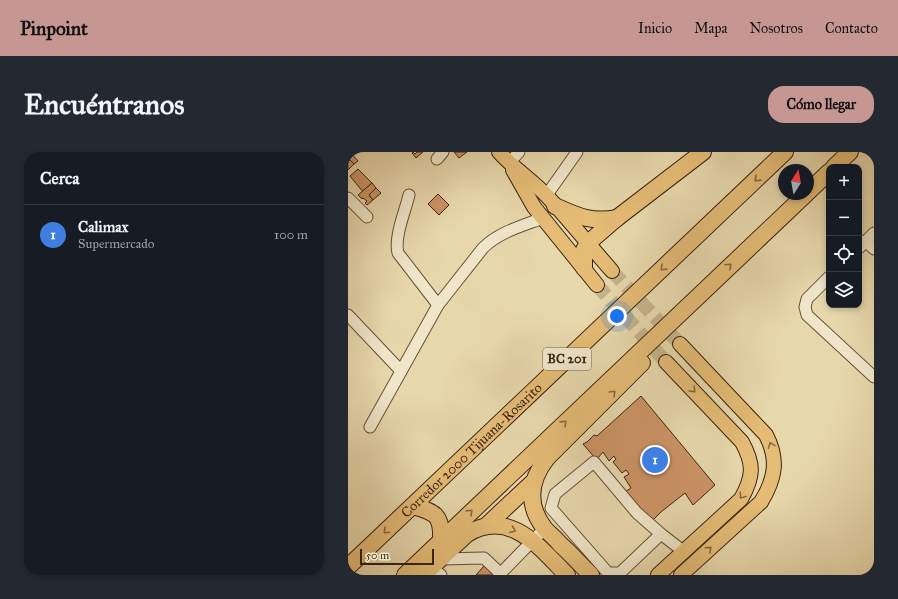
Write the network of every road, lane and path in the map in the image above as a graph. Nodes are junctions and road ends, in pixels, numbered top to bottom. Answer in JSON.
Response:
{"nodes":[{"id":1,"x":499,"y":152,"type":"edge"},
{"id":2,"x":519,"y":152,"type":"edge"},
{"id":3,"x":577,"y":152,"type":"edge"},
{"id":4,"x":703,"y":152,"type":"edge"},
{"id":5,"x":785,"y":152,"type":"edge"},
{"id":6,"x":850,"y":152,"type":"edge"},
{"id":7,"x":509,"y":163,"type":"junction"},
{"id":8,"x":837,"y":164,"type":"edge"},
{"id":9,"x":826,"y":175,"type":"edge"},
{"id":10,"x":814,"y":186,"type":"edge"},
{"id":11,"x":409,"y":195,"type":"dead end"},
{"id":12,"x":348,"y":198,"type":"edge"},
{"id":13,"x":800,"y":200,"type":"edge"},
{"id":14,"x":551,"y":201,"type":"junction"},
{"id":15,"x":367,"y":217,"type":"dead end"},
{"id":16,"x":543,"y":218,"type":"junction"},
{"id":17,"x":617,"y":218,"type":"junction"},
{"id":18,"x":874,"y":233,"type":"edge"},
{"id":19,"x":588,"y":243,"type":"junction"},
{"id":20,"x":866,"y":246,"type":"edge"},
{"id":21,"x":584,"y":268,"type":"junction"},
{"id":22,"x":612,"y":271,"type":"tunnel mouth"},
{"id":23,"x":716,"y":278,"type":"junction"},
{"id":24,"x":826,"y":280,"type":"edge"},
{"id":25,"x":597,"y":285,"type":"tunnel mouth"},
{"id":26,"x":438,"y":305,"type":"junction"},
{"id":27,"x":348,"y":315,"type":"edge"},
{"id":28,"x":680,"y":344,"type":"tunnel mouth"},
{"id":29,"x":666,"y":362,"type":"tunnel mouth"},
{"id":30,"x":402,"y":371,"type":"junction"},
{"id":31,"x":874,"y":377,"type":"edge"},
{"id":32,"x":370,"y":427,"type":"dead end"},
{"id":33,"x":533,"y":482,"type":"junction"},
{"id":34,"x":413,"y":506,"type":"junction"},
{"id":35,"x":486,"y":526,"type":"junction"},
{"id":36,"x":545,"y":528,"type":"junction"},
{"id":37,"x":568,"y":528,"type":"junction"},
{"id":38,"x":661,"y":534,"type":"junction"},
{"id":39,"x":441,"y":539,"type":"junction"},
{"id":40,"x":533,"y":540,"type":"junction"},
{"id":41,"x":556,"y":540,"type":"junction"},
{"id":42,"x":683,"y":551,"type":"junction"},
{"id":43,"x":348,"y":567,"type":"edge"},
{"id":44,"x":434,"y":569,"type":"edge"},
{"id":45,"x":500,"y":574,"type":"edge"},
{"id":46,"x":405,"y":575,"type":"edge"},
{"id":47,"x":567,"y":575,"type":"edge"},
{"id":48,"x":591,"y":575,"type":"edge"},
{"id":49,"x":658,"y":575,"type":"edge"},
{"id":50,"x":681,"y":575,"type":"edge"}],
"edges":[{"from":1,"to":7,"type":"main road"},
{"from":2,"to":7,"type":"street"},
{"from":3,"to":14,"type":"street"},
{"from":4,"to":17,"type":"highway"},
{"from":5,"to":34,"type":"highway","name":"Corredor 2000 Tijuana-Rosarito","number":"BC 201","one_way":true},
{"from":6,"to":8,"type":"highway"},
{"from":7,"to":14,"type":"main road"},
{"from":7,"to":16,"type":"main road"},
{"from":9,"to":10,"type":"highway"},
{"from":11,"to":26,"type":"street"},
{"from":12,"to":15,"type":"street"},
{"from":23,"to":13,"type":"highway","number":"BC 201","one_way":true},
{"from":14,"to":17,"type":"highway"},
{"from":14,"to":19,"type":"main road"},
{"from":16,"to":21,"type":"main road"},
{"from":16,"to":26,"type":"street"},
{"from":17,"to":19,"type":"highway"},
{"from":18,"to":20,"type":"street"},
{"from":19,"to":21,"type":"highway"},
{"from":19,"to":22,"type":"main road"},
{"from":21,"to":25,"type":"main road"},
{"from":33,"to":23,"type":"highway","one_way":true},
{"from":39,"to":23,"type":"highway","number":"BC 201","one_way":true},
{"from":24,"to":31,"type":"street"},
{"from":26,"to":30,"type":"street"},
{"from":27,"to":30,"type":"street"},
{"from":50,"to":28,"type":"main road","one_way":true},
{"from":29,"to":42,"type":"main road","one_way":true},
{"from":30,"to":32,"type":"street"},
{"from":33,"to":35,"type":"highway"},
{"from":33,"to":36,"type":"highway"},
{"from":34,"to":39,"type":"highway"},
{"from":34,"to":43,"type":"highway","name":"Corredor 2000 Tijuana-Rosarito","number":"BC 201","one_way":true},
{"from":35,"to":40,"type":"highway","one_way":true},
{"from":35,"to":44,"type":"highway"},
{"from":36,"to":40,"type":"street"},
{"from":36,"to":41,"type":"highway"},
{"from":37,"to":38,"type":"street"},
{"from":37,"to":38,"type":"street"},
{"from":37,"to":41,"type":"street"},
{"from":38,"to":42,"type":"street"},
{"from":39,"to":46,"type":"highway","number":"BC 201"},
{"from":40,"to":45,"type":"street"},
{"from":40,"to":47,"type":"highway"},
{"from":41,"to":48,"type":"highway"},
{"from":42,"to":49,"type":"main road"},
{"from":44,"to":45,"type":"street"}]}
